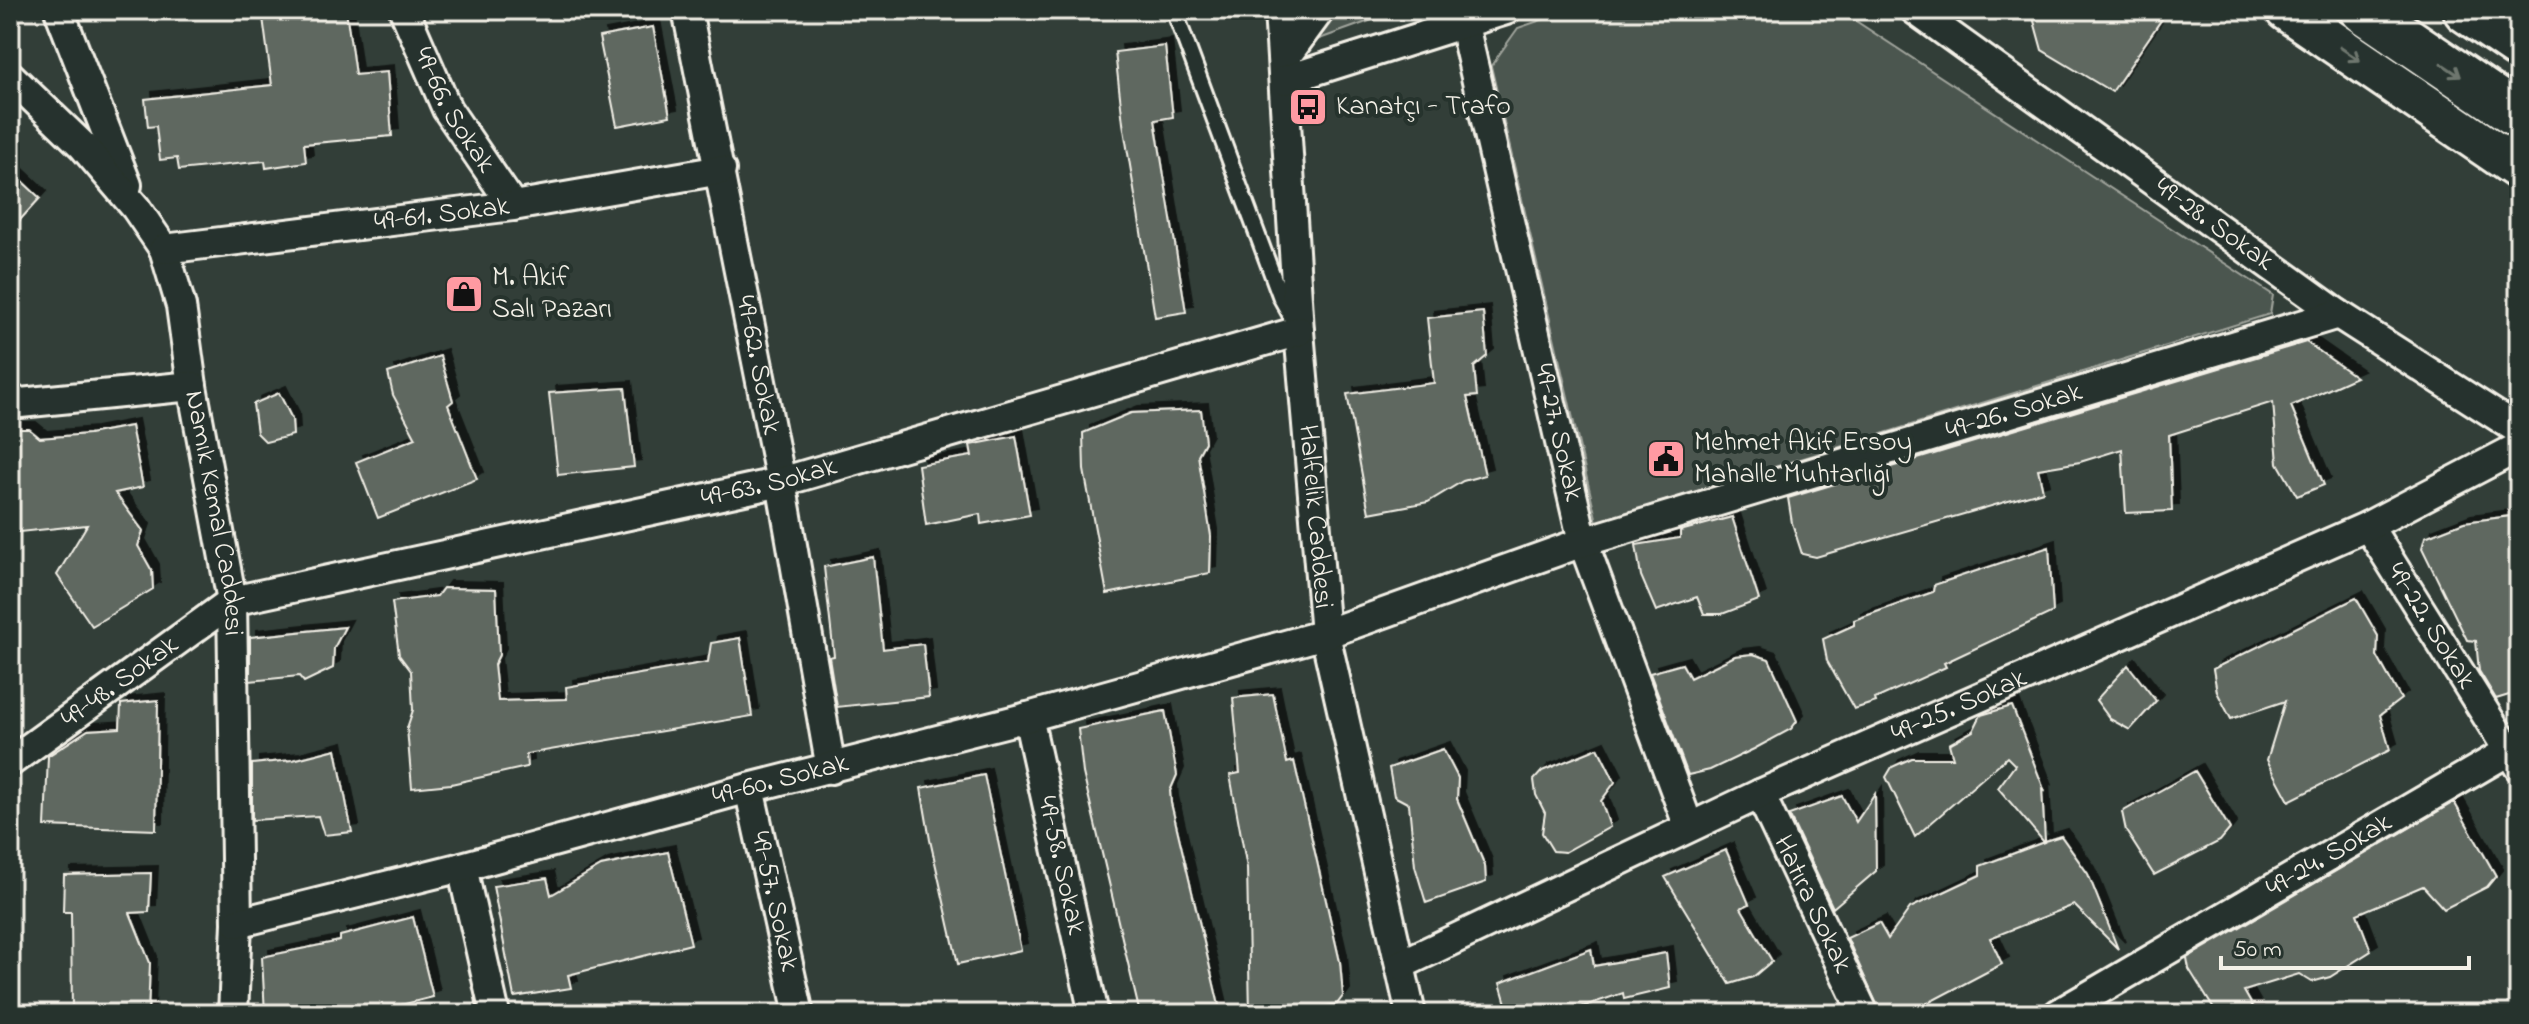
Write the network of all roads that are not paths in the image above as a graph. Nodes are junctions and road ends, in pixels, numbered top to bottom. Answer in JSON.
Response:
{"nodes":[{"id":1,"x":59,"y":10,"type":"edge"},
{"id":2,"x":404,"y":10,"type":"edge"},
{"id":3,"x":687,"y":10,"type":"edge"},
{"id":4,"x":1174,"y":10,"type":"edge"},
{"id":5,"x":1279,"y":10,"type":"edge"},
{"id":6,"x":1320,"y":10,"type":"edge"},
{"id":7,"x":1506,"y":10,"type":"edge"},
{"id":8,"x":1915,"y":10,"type":"edge"},
{"id":9,"x":2286,"y":10,"type":"edge"},
{"id":10,"x":2363,"y":10,"type":"edge"},
{"id":11,"x":2466,"y":10,"type":"edge"},
{"id":12,"x":1464,"y":25,"type":"junction"},
{"id":13,"x":2519,"y":46,"type":"edge"},
{"id":14,"x":1285,"y":70,"type":"junction"},
{"id":15,"x":10,"y":76,"type":"edge"},
{"id":16,"x":2519,"y":116,"type":"edge"},
{"id":17,"x":2519,"y":169,"type":"edge"},
{"id":18,"x":721,"y":170,"type":"junction"},
{"id":19,"x":513,"y":206,"type":"junction"},
{"id":20,"x":136,"y":208,"type":"junction"},
{"id":21,"x":164,"y":249,"type":"junction"},
{"id":22,"x":2338,"y":314,"type":"junction"},
{"id":23,"x":1299,"y":331,"type":"junction"},
{"id":24,"x":192,"y":386,"type":"junction"},
{"id":25,"x":10,"y":404,"type":"edge"},
{"id":26,"x":2519,"y":430,"type":"edge"},
{"id":27,"x":2519,"y":447,"type":"edge"},
{"id":28,"x":781,"y":482,"type":"junction"},
{"id":29,"x":2368,"y":526,"type":"junction"},
{"id":30,"x":1583,"y":542,"type":"junction"},
{"id":31,"x":232,"y":601,"type":"junction"},
{"id":32,"x":1325,"y":634,"type":"junction"},
{"id":33,"x":1028,"y":717,"type":"junction"},
{"id":34,"x":2516,"y":754,"type":"edge"},
{"id":35,"x":10,"y":762,"type":"edge"},
{"id":36,"x":831,"y":769,"type":"junction"},
{"id":37,"x":749,"y":788,"type":"junction"},
{"id":38,"x":1760,"y":794,"type":"junction"},
{"id":39,"x":1689,"y":827,"type":"junction"},
{"id":40,"x":462,"y":867,"type":"junction"},
{"id":41,"x":237,"y":923,"type":"junction"},
{"id":42,"x":1400,"y":965,"type":"junction"},
{"id":43,"x":233,"y":1014,"type":"edge"},
{"id":44,"x":495,"y":1014,"type":"edge"},
{"id":45,"x":799,"y":1014,"type":"edge"},
{"id":46,"x":1094,"y":1014,"type":"edge"},
{"id":47,"x":1411,"y":1014,"type":"edge"},
{"id":48,"x":1864,"y":1014,"type":"edge"},
{"id":49,"x":2058,"y":1014,"type":"edge"}],
"edges":[{"from":1,"to":20,"type":"street"},
{"from":2,"to":19,"type":"street","name":"49-66. Sokak"},
{"from":3,"to":18,"type":"street","name":"49-62. Sokak"},
{"from":4,"to":23,"type":"lane"},
{"from":5,"to":14,"type":"street","name":"Halfelik Caddesi"},
{"from":6,"to":14,"type":"street"},
{"from":7,"to":12,"type":"street"},
{"from":8,"to":22,"type":"street","name":"49-28. Sokak"},
{"from":9,"to":17,"type":"main road","one_way":true},
{"from":10,"to":16,"type":"highway","one_way":true},
{"from":11,"to":13,"type":"highway"},
{"from":12,"to":14,"type":"street"},
{"from":12,"to":30,"type":"street","name":"49-27. Sokak"},
{"from":14,"to":23,"type":"street","name":"Halfelik Caddesi"},
{"from":15,"to":20,"type":"street","name":"Namık Kemal Caddesi"},
{"from":18,"to":19,"type":"street","name":"49-61. Sokak"},
{"from":18,"to":28,"type":"street","name":"49-62. Sokak"},
{"from":19,"to":21,"type":"street","name":"49-61. Sokak"},
{"from":20,"to":21,"type":"street","name":"Namık Kemal Caddesi"},
{"from":21,"to":24,"type":"street","name":"Namık Kemal Caddesi"},
{"from":22,"to":26,"type":"street","name":"49-28. Sokak"},
{"from":22,"to":30,"type":"street","name":"49-26. Sokak"},
{"from":23,"to":28,"type":"street","name":"49-63. Sokak"},
{"from":23,"to":32,"type":"street","name":"Halfelik Caddesi"},
{"from":24,"to":25,"type":"street"},
{"from":24,"to":31,"type":"street","name":"Namık Kemal Caddesi"},
{"from":27,"to":29,"type":"street","name":"49-25. Sokak"},
{"from":28,"to":31,"type":"street","name":"49-63. Sokak"},
{"from":28,"to":36,"type":"street","name":"49-62. Sokak"},
{"from":29,"to":34,"type":"street","name":"49-22. Sokak"},
{"from":29,"to":38,"type":"street","name":"49-25. Sokak"},
{"from":30,"to":32,"type":"street","name":"49-26. Sokak"},
{"from":30,"to":39,"type":"street","name":"49-27. Sokak"},
{"from":31,"to":35,"type":"street","name":"49-48. Sokak"},
{"from":31,"to":41,"type":"street","name":"Namık Kemal Caddesi"},
{"from":32,"to":33,"type":"street","name":"49-60. Sokak"},
{"from":32,"to":42,"type":"street","name":"Halfelik Caddesi"},
{"from":33,"to":36,"type":"street","name":"49-60. Sokak"},
{"from":33,"to":46,"type":"street","name":"49-58. Sokak"},
{"from":34,"to":49,"type":"street","name":"49-24. Sokak"},
{"from":36,"to":37,"type":"street","name":"49-60. Sokak"},
{"from":37,"to":40,"type":"street","name":"49-60. Sokak"},
{"from":37,"to":45,"type":"street","name":"49-57. Sokak"},
{"from":38,"to":39,"type":"street","name":"49-25. Sokak"},
{"from":38,"to":48,"type":"street","name":"Hatıra Sokak"},
{"from":39,"to":42,"type":"street","name":"49-25. Sokak"},
{"from":40,"to":41,"type":"street","name":"49-60. Sokak"},
{"from":40,"to":44,"type":"street"},
{"from":41,"to":43,"type":"street","name":"Namık Kemal Caddesi"},
{"from":42,"to":47,"type":"street","name":"Halfelik Caddesi"}]}
